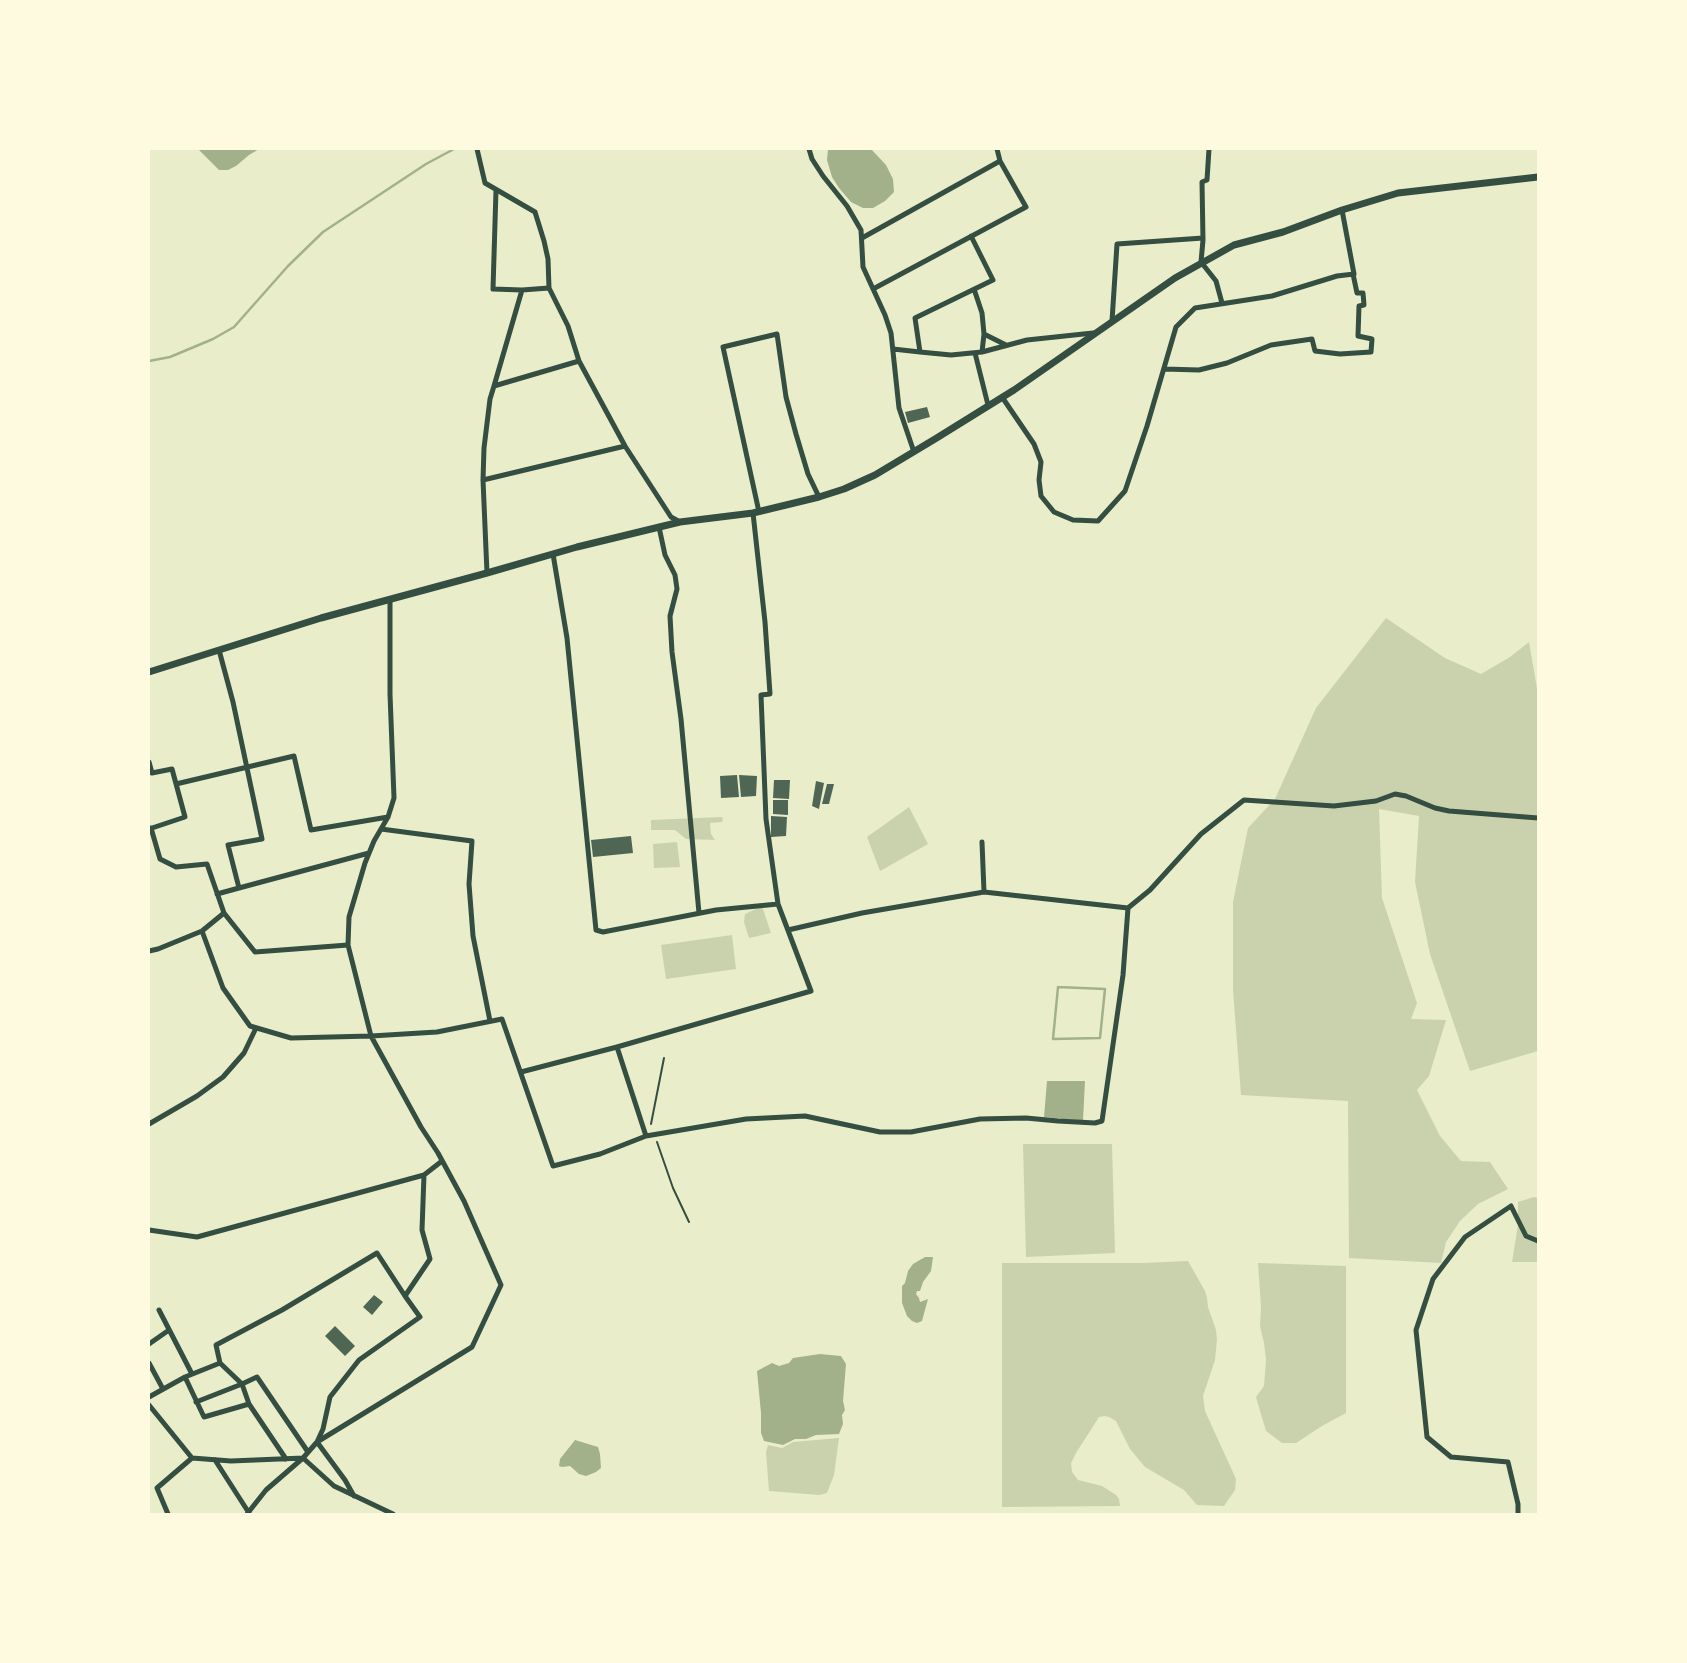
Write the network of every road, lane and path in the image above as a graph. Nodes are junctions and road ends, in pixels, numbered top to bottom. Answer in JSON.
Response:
{"nodes":[{"id":1,"x":477,"y":149,"type":"edge"},
{"id":2,"x":809,"y":149,"type":"edge"},
{"id":3,"x":997,"y":149,"type":"edge"},
{"id":4,"x":1209,"y":149,"type":"edge"},
{"id":5,"x":1000,"y":161,"type":"junction"},
{"id":6,"x":1538,"y":177,"type":"edge"},
{"id":7,"x":496,"y":190,"type":"junction"},
{"id":8,"x":1342,"y":210,"type":"junction"},
{"id":9,"x":971,"y":236,"type":"junction"},
{"id":10,"x":862,"y":238,"type":"junction"},
{"id":11,"x":1203,"y":238,"type":"junction"},
{"id":12,"x":1201,"y":262,"type":"junction"},
{"id":13,"x":1353,"y":274,"type":"junction"},
{"id":14,"x":549,"y":289,"type":"junction"},
{"id":15,"x":873,"y":289,"type":"junction"},
{"id":16,"x":974,"y":289,"type":"junction"},
{"id":17,"x":522,"y":290,"type":"junction"},
{"id":18,"x":1223,"y":303,"type":"junction"},
{"id":19,"x":1112,"y":321,"type":"junction"},
{"id":20,"x":1100,"y":330,"type":"junction"},
{"id":21,"x":984,"y":334,"type":"junction"},
{"id":22,"x":1007,"y":345,"type":"junction"},
{"id":23,"x":893,"y":349,"type":"junction"},
{"id":24,"x":920,"y":352,"type":"junction"},
{"id":25,"x":978,"y":352,"type":"junction"},
{"id":26,"x":579,"y":361,"type":"junction"},
{"id":27,"x":1164,"y":369,"type":"junction"},
{"id":28,"x":494,"y":386,"type":"junction"},
{"id":29,"x":1002,"y":397,"type":"junction"},
{"id":30,"x":988,"y":405,"type":"junction"},
{"id":31,"x":625,"y":446,"type":"junction"},
{"id":32,"x":914,"y":452,"type":"junction"},
{"id":33,"x":483,"y":480,"type":"junction"},
{"id":34,"x":818,"y":497,"type":"junction"},
{"id":35,"x":756,"y":512,"type":"junction"},
{"id":36,"x":680,"y":522,"type":"junction"},
{"id":37,"x":659,"y":527,"type":"junction"},
{"id":38,"x":553,"y":554,"type":"junction"},
{"id":39,"x":487,"y":573,"type":"junction"},
{"id":40,"x":390,"y":599,"type":"junction"},
{"id":41,"x":219,"y":650,"type":"junction"},
{"id":42,"x":149,"y":672,"type":"edge"},
{"id":43,"x":149,"y":762,"type":"edge"},
{"id":44,"x":248,"y":767,"type":"junction"},
{"id":45,"x":176,"y":784,"type":"junction"},
{"id":46,"x":388,"y":817,"type":"junction"},
{"id":47,"x":1538,"y":818,"type":"edge"},
{"id":48,"x":150,"y":828,"type":"edge"},
{"id":49,"x":381,"y":829,"type":"junction"},
{"id":50,"x":982,"y":842,"type":"dead end"},
{"id":51,"x":369,"y":853,"type":"junction"},
{"id":52,"x":239,"y":888,"type":"junction"},
{"id":53,"x":984,"y":892,"type":"junction"},
{"id":54,"x":217,"y":894,"type":"junction"},
{"id":55,"x":778,"y":904,"type":"junction"},
{"id":56,"x":1128,"y":908,"type":"junction"},
{"id":57,"x":699,"y":913,"type":"junction"},
{"id":58,"x":224,"y":914,"type":"junction"},
{"id":59,"x":788,"y":930,"type":"junction"},
{"id":60,"x":202,"y":931,"type":"junction"},
{"id":61,"x":348,"y":945,"type":"junction"},
{"id":62,"x":149,"y":951,"type":"edge"},
{"id":63,"x":490,"y":1021,"type":"junction"},
{"id":64,"x":256,"y":1028,"type":"junction"},
{"id":65,"x":372,"y":1036,"type":"junction"},
{"id":66,"x":617,"y":1047,"type":"junction"},
{"id":67,"x":664,"y":1058,"type":"dead end"},
{"id":68,"x":521,"y":1072,"type":"junction"},
{"id":69,"x":149,"y":1124,"type":"edge"},
{"id":70,"x":653,"y":1134,"type":"junction"},
{"id":71,"x":646,"y":1136,"type":"junction"},
{"id":72,"x":442,"y":1161,"type":"junction"},
{"id":73,"x":424,"y":1175,"type":"junction"},
{"id":74,"x":689,"y":1222,"type":"dead end"},
{"id":75,"x":149,"y":1230,"type":"edge"},
{"id":76,"x":1538,"y":1241,"type":"edge"},
{"id":77,"x":405,"y":1296,"type":"junction"},
{"id":78,"x":159,"y":1310,"type":"dead end"},
{"id":79,"x":169,"y":1329,"type":"junction"},
{"id":80,"x":149,"y":1344,"type":"edge"},
{"id":81,"x":149,"y":1363,"type":"edge"},
{"id":82,"x":220,"y":1363,"type":"junction"},
{"id":83,"x":192,"y":1374,"type":"junction"},
{"id":84,"x":185,"y":1377,"type":"junction"},
{"id":85,"x":242,"y":1384,"type":"junction"},
{"id":86,"x":163,"y":1389,"type":"junction"},
{"id":87,"x":149,"y":1397,"type":"edge"},
{"id":88,"x":197,"y":1402,"type":"junction"},
{"id":89,"x":249,"y":1404,"type":"junction"},
{"id":90,"x":149,"y":1405,"type":"edge"},
{"id":91,"x":317,"y":1442,"type":"junction"},
{"id":92,"x":308,"y":1452,"type":"junction"},
{"id":93,"x":192,"y":1458,"type":"junction"},
{"id":94,"x":303,"y":1458,"type":"junction"},
{"id":95,"x":286,"y":1459,"type":"junction"},
{"id":96,"x":215,"y":1460,"type":"junction"},
{"id":97,"x":157,"y":1488,"type":"junction"},
{"id":98,"x":149,"y":1489,"type":"edge"},
{"id":99,"x":354,"y":1496,"type":"junction"},
{"id":100,"x":168,"y":1514,"type":"edge"},
{"id":101,"x":249,"y":1514,"type":"edge"},
{"id":102,"x":393,"y":1514,"type":"edge"},
{"id":103,"x":1518,"y":1514,"type":"edge"}],
"edges":[{"from":1,"to":7,"type":"street"},
{"from":2,"to":10,"type":"street"},
{"from":3,"to":5,"type":"street"},
{"from":4,"to":11,"type":"street"},
{"from":5,"to":9,"type":"street"},
{"from":5,"to":10,"type":"street"},
{"from":6,"to":8,"type":"street"},
{"from":7,"to":14,"type":"street"},
{"from":7,"to":17,"type":"street"},
{"from":8,"to":12,"type":"street"},
{"from":8,"to":13,"type":"street"},
{"from":9,"to":15,"type":"street"},
{"from":9,"to":16,"type":"street"},
{"from":10,"to":15,"type":"street"},
{"from":11,"to":12,"type":"street"},
{"from":11,"to":19,"type":"street"},
{"from":12,"to":18,"type":"street"},
{"from":12,"to":19,"type":"street"},
{"from":13,"to":18,"type":"street"},
{"from":13,"to":27,"type":"street"},
{"from":14,"to":17,"type":"street"},
{"from":14,"to":26,"type":"street"},
{"from":15,"to":23,"type":"street"},
{"from":16,"to":21,"type":"street"},
{"from":16,"to":24,"type":"street"},
{"from":17,"to":28,"type":"street"},
{"from":18,"to":27,"type":"street"},
{"from":19,"to":20,"type":"street"},
{"from":20,"to":22,"type":"street"},
{"from":20,"to":29,"type":"street"},
{"from":21,"to":22,"type":"street"},
{"from":21,"to":25,"type":"street"},
{"from":22,"to":25,"type":"street"},
{"from":23,"to":24,"type":"street"},
{"from":23,"to":32,"type":"street"},
{"from":24,"to":25,"type":"street"},
{"from":25,"to":30,"type":"street"},
{"from":26,"to":28,"type":"street"},
{"from":26,"to":31,"type":"street"},
{"from":27,"to":29,"type":"street"},
{"from":28,"to":33,"type":"street"},
{"from":29,"to":30,"type":"street"},
{"from":30,"to":32,"type":"street"},
{"from":31,"to":33,"type":"street"},
{"from":31,"to":36,"type":"street"},
{"from":32,"to":34,"type":"street"},
{"from":33,"to":39,"type":"street"},
{"from":34,"to":35,"type":"street"},
{"from":34,"to":35,"type":"street"},
{"from":35,"to":36,"type":"street"},
{"from":35,"to":55,"type":"street"},
{"from":36,"to":37,"type":"street"},
{"from":37,"to":38,"type":"street"},
{"from":37,"to":57,"type":"street"},
{"from":38,"to":39,"type":"street"},
{"from":38,"to":57,"type":"street"},
{"from":39,"to":40,"type":"street"},
{"from":40,"to":41,"type":"street"},
{"from":40,"to":46,"type":"street"},
{"from":41,"to":42,"type":"street"},
{"from":41,"to":44,"type":"street"},
{"from":43,"to":45,"type":"street"},
{"from":44,"to":45,"type":"street"},
{"from":44,"to":46,"type":"street"},
{"from":44,"to":52,"type":"street"},
{"from":45,"to":48,"type":"street"},
{"from":46,"to":49,"type":"street"},
{"from":47,"to":56,"type":"street"},
{"from":48,"to":54,"type":"street"},
{"from":49,"to":51,"type":"street"},
{"from":49,"to":63,"type":"street"},
{"from":50,"to":53,"type":"street"},
{"from":51,"to":52,"type":"street"},
{"from":51,"to":61,"type":"street"},
{"from":52,"to":54,"type":"street"},
{"from":53,"to":56,"type":"street"},
{"from":53,"to":59,"type":"street"},
{"from":54,"to":58,"type":"street"},
{"from":55,"to":57,"type":"street"},
{"from":55,"to":59,"type":"street"},
{"from":56,"to":70,"type":"street"},
{"from":58,"to":60,"type":"street"},
{"from":58,"to":61,"type":"street"},
{"from":59,"to":66,"type":"street"},
{"from":60,"to":62,"type":"street"},
{"from":60,"to":64,"type":"street"},
{"from":61,"to":65,"type":"street"},
{"from":63,"to":65,"type":"street"},
{"from":63,"to":68,"type":"street"},
{"from":64,"to":65,"type":"street"},
{"from":64,"to":69,"type":"street"},
{"from":65,"to":72,"type":"street"},
{"from":66,"to":68,"type":"street"},
{"from":66,"to":71,"type":"street"},
{"from":67,"to":70,"type":"path"},
{"from":68,"to":71,"type":"street"},
{"from":70,"to":71,"type":"street"},
{"from":70,"to":74,"type":"path"},
{"from":72,"to":73,"type":"street"},
{"from":72,"to":91,"type":"street"},
{"from":73,"to":75,"type":"street"},
{"from":73,"to":77,"type":"street"},
{"from":76,"to":103,"type":"street"},
{"from":77,"to":82,"type":"street"},
{"from":77,"to":91,"type":"street"},
{"from":78,"to":79,"type":"street"},
{"from":79,"to":80,"type":"street"},
{"from":79,"to":83,"type":"street"},
{"from":81,"to":86,"type":"street"},
{"from":82,"to":83,"type":"street"},
{"from":82,"to":85,"type":"street"},
{"from":83,"to":84,"type":"street"},
{"from":84,"to":86,"type":"street"},
{"from":84,"to":88,"type":"street"},
{"from":85,"to":88,"type":"street"},
{"from":85,"to":89,"type":"street"},
{"from":85,"to":92,"type":"street"},
{"from":86,"to":87,"type":"street"},
{"from":88,"to":89,"type":"street"},
{"from":89,"to":95,"type":"street"},
{"from":90,"to":93,"type":"street"},
{"from":91,"to":92,"type":"street"},
{"from":91,"to":99,"type":"street"},
{"from":92,"to":94,"type":"street"},
{"from":93,"to":96,"type":"street"},
{"from":93,"to":97,"type":"street"},
{"from":94,"to":95,"type":"street"},
{"from":94,"to":99,"type":"street"},
{"from":94,"to":101,"type":"street"},
{"from":95,"to":96,"type":"street"},
{"from":96,"to":101,"type":"street"},
{"from":97,"to":98,"type":"street"},
{"from":97,"to":100,"type":"street"},
{"from":99,"to":102,"type":"street"}]}
